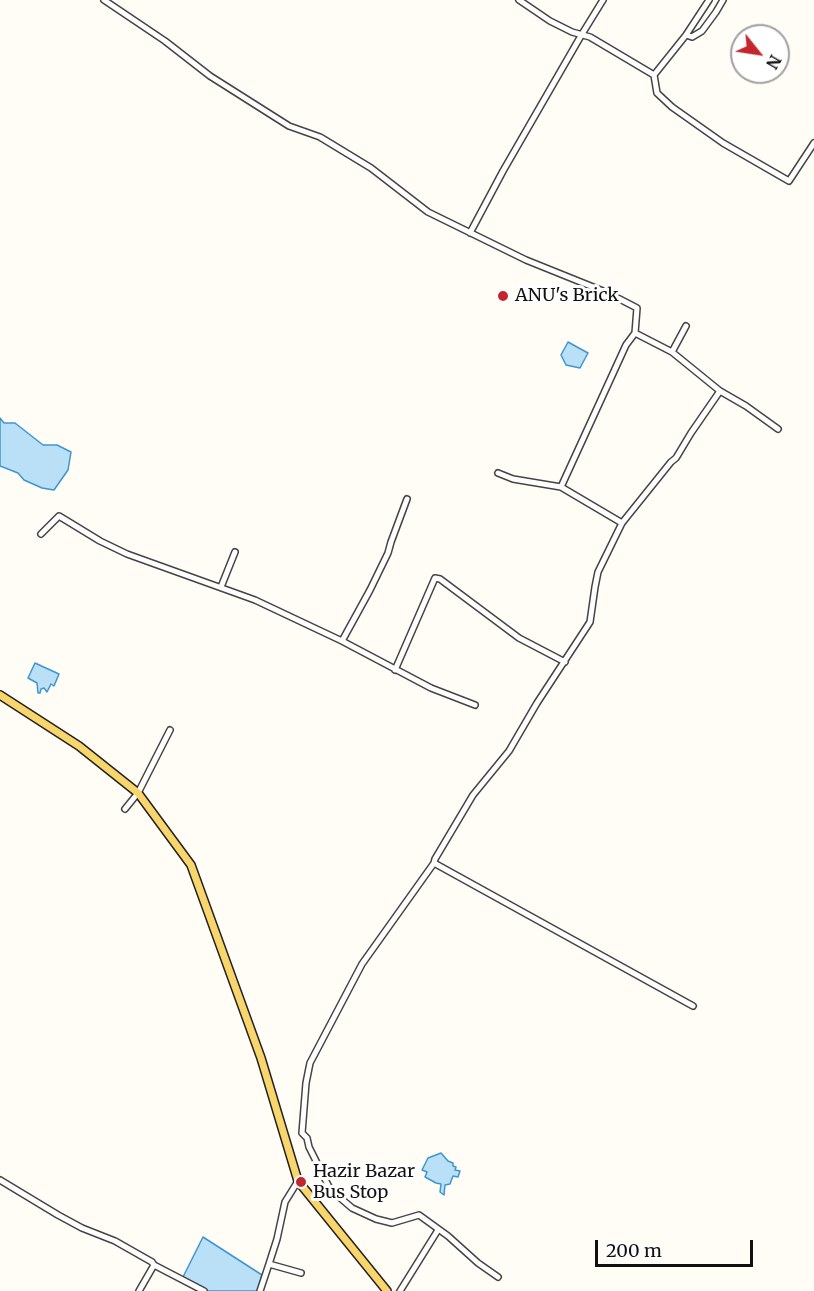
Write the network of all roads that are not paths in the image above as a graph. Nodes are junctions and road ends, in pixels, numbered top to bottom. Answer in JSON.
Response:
{"nodes":[{"id":1,"x":104,"y":0,"type":"edge"},
{"id":2,"x":519,"y":0,"type":"edge"},
{"id":3,"x":603,"y":0,"type":"edge"},
{"id":4,"x":709,"y":0,"type":"edge"},
{"id":5,"x":723,"y":0,"type":"edge"},
{"id":6,"x":582,"y":34,"type":"junction"},
{"id":7,"x":686,"y":35,"type":"junction"},
{"id":8,"x":654,"y":75,"type":"junction"},
{"id":9,"x":814,"y":143,"type":"edge"},
{"id":10,"x":470,"y":232,"type":"junction"},
{"id":11,"x":686,"y":326,"type":"dead end"},
{"id":12,"x":635,"y":333,"type":"junction"},
{"id":13,"x":672,"y":352,"type":"junction"},
{"id":14,"x":720,"y":391,"type":"junction"},
{"id":15,"x":778,"y":429,"type":"dead end"},
{"id":16,"x":498,"y":473,"type":"dead end"},
{"id":17,"x":561,"y":487,"type":"junction"},
{"id":18,"x":407,"y":499,"type":"dead end"},
{"id":19,"x":622,"y":523,"type":"junction"},
{"id":20,"x":41,"y":534,"type":"dead end"},
{"id":21,"x":235,"y":552,"type":"dead end"},
{"id":22,"x":221,"y":587,"type":"junction"},
{"id":23,"x":342,"y":641,"type":"junction"},
{"id":24,"x":565,"y":662,"type":"junction"},
{"id":25,"x":395,"y":670,"type":"junction"},
{"id":26,"x":0,"y":695,"type":"edge"},
{"id":27,"x":475,"y":705,"type":"dead end"},
{"id":28,"x":170,"y":730,"type":"dead end"},
{"id":29,"x":138,"y":793,"type":"junction"},
{"id":30,"x":125,"y":809,"type":"dead end"},
{"id":31,"x":434,"y":863,"type":"junction"},
{"id":32,"x":693,"y":1006,"type":"dead end"},
{"id":33,"x":0,"y":1180,"type":"edge"},
{"id":34,"x":298,"y":1181,"type":"junction"},
{"id":35,"x":438,"y":1230,"type":"junction"},
{"id":36,"x":270,"y":1264,"type":"junction"},
{"id":37,"x":154,"y":1265,"type":"junction"},
{"id":38,"x":301,"y":1273,"type":"dead end"},
{"id":39,"x":498,"y":1277,"type":"dead end"},
{"id":40,"x":139,"y":1291,"type":"edge"},
{"id":41,"x":204,"y":1291,"type":"edge"},
{"id":42,"x":260,"y":1291,"type":"edge"},
{"id":43,"x":387,"y":1291,"type":"edge"},
{"id":44,"x":400,"y":1291,"type":"edge"}],
"edges":[{"from":1,"to":10,"type":"street"},
{"from":2,"to":6,"type":"street"},
{"from":3,"to":6,"type":"street"},
{"from":4,"to":7,"type":"street"},
{"from":5,"to":7,"type":"street"},
{"from":6,"to":8,"type":"street"},
{"from":6,"to":10,"type":"street"},
{"from":7,"to":8,"type":"street"},
{"from":8,"to":9,"type":"street"},
{"from":10,"to":12,"type":"street"},
{"from":11,"to":13,"type":"street"},
{"from":12,"to":13,"type":"street"},
{"from":12,"to":17,"type":"street"},
{"from":13,"to":14,"type":"street"},
{"from":14,"to":15,"type":"street"},
{"from":14,"to":19,"type":"street"},
{"from":16,"to":17,"type":"street"},
{"from":17,"to":19,"type":"street"},
{"from":18,"to":23,"type":"street"},
{"from":19,"to":24,"type":"street"},
{"from":20,"to":22,"type":"street"},
{"from":21,"to":22,"type":"street"},
{"from":22,"to":23,"type":"street"},
{"from":23,"to":25,"type":"street"},
{"from":24,"to":25,"type":"street"},
{"from":24,"to":31,"type":"street"},
{"from":25,"to":27,"type":"street"},
{"from":26,"to":29,"type":"main road"},
{"from":28,"to":29,"type":"street"},
{"from":29,"to":30,"type":"street"},
{"from":29,"to":34,"type":"main road"},
{"from":31,"to":32,"type":"street"},
{"from":31,"to":35,"type":"street"},
{"from":33,"to":37,"type":"street"},
{"from":34,"to":36,"type":"street"},
{"from":34,"to":43,"type":"main road"},
{"from":35,"to":39,"type":"street"},
{"from":35,"to":44,"type":"street"},
{"from":36,"to":38,"type":"street"},
{"from":36,"to":42,"type":"street"},
{"from":37,"to":40,"type":"street"},
{"from":37,"to":41,"type":"street"}]}
